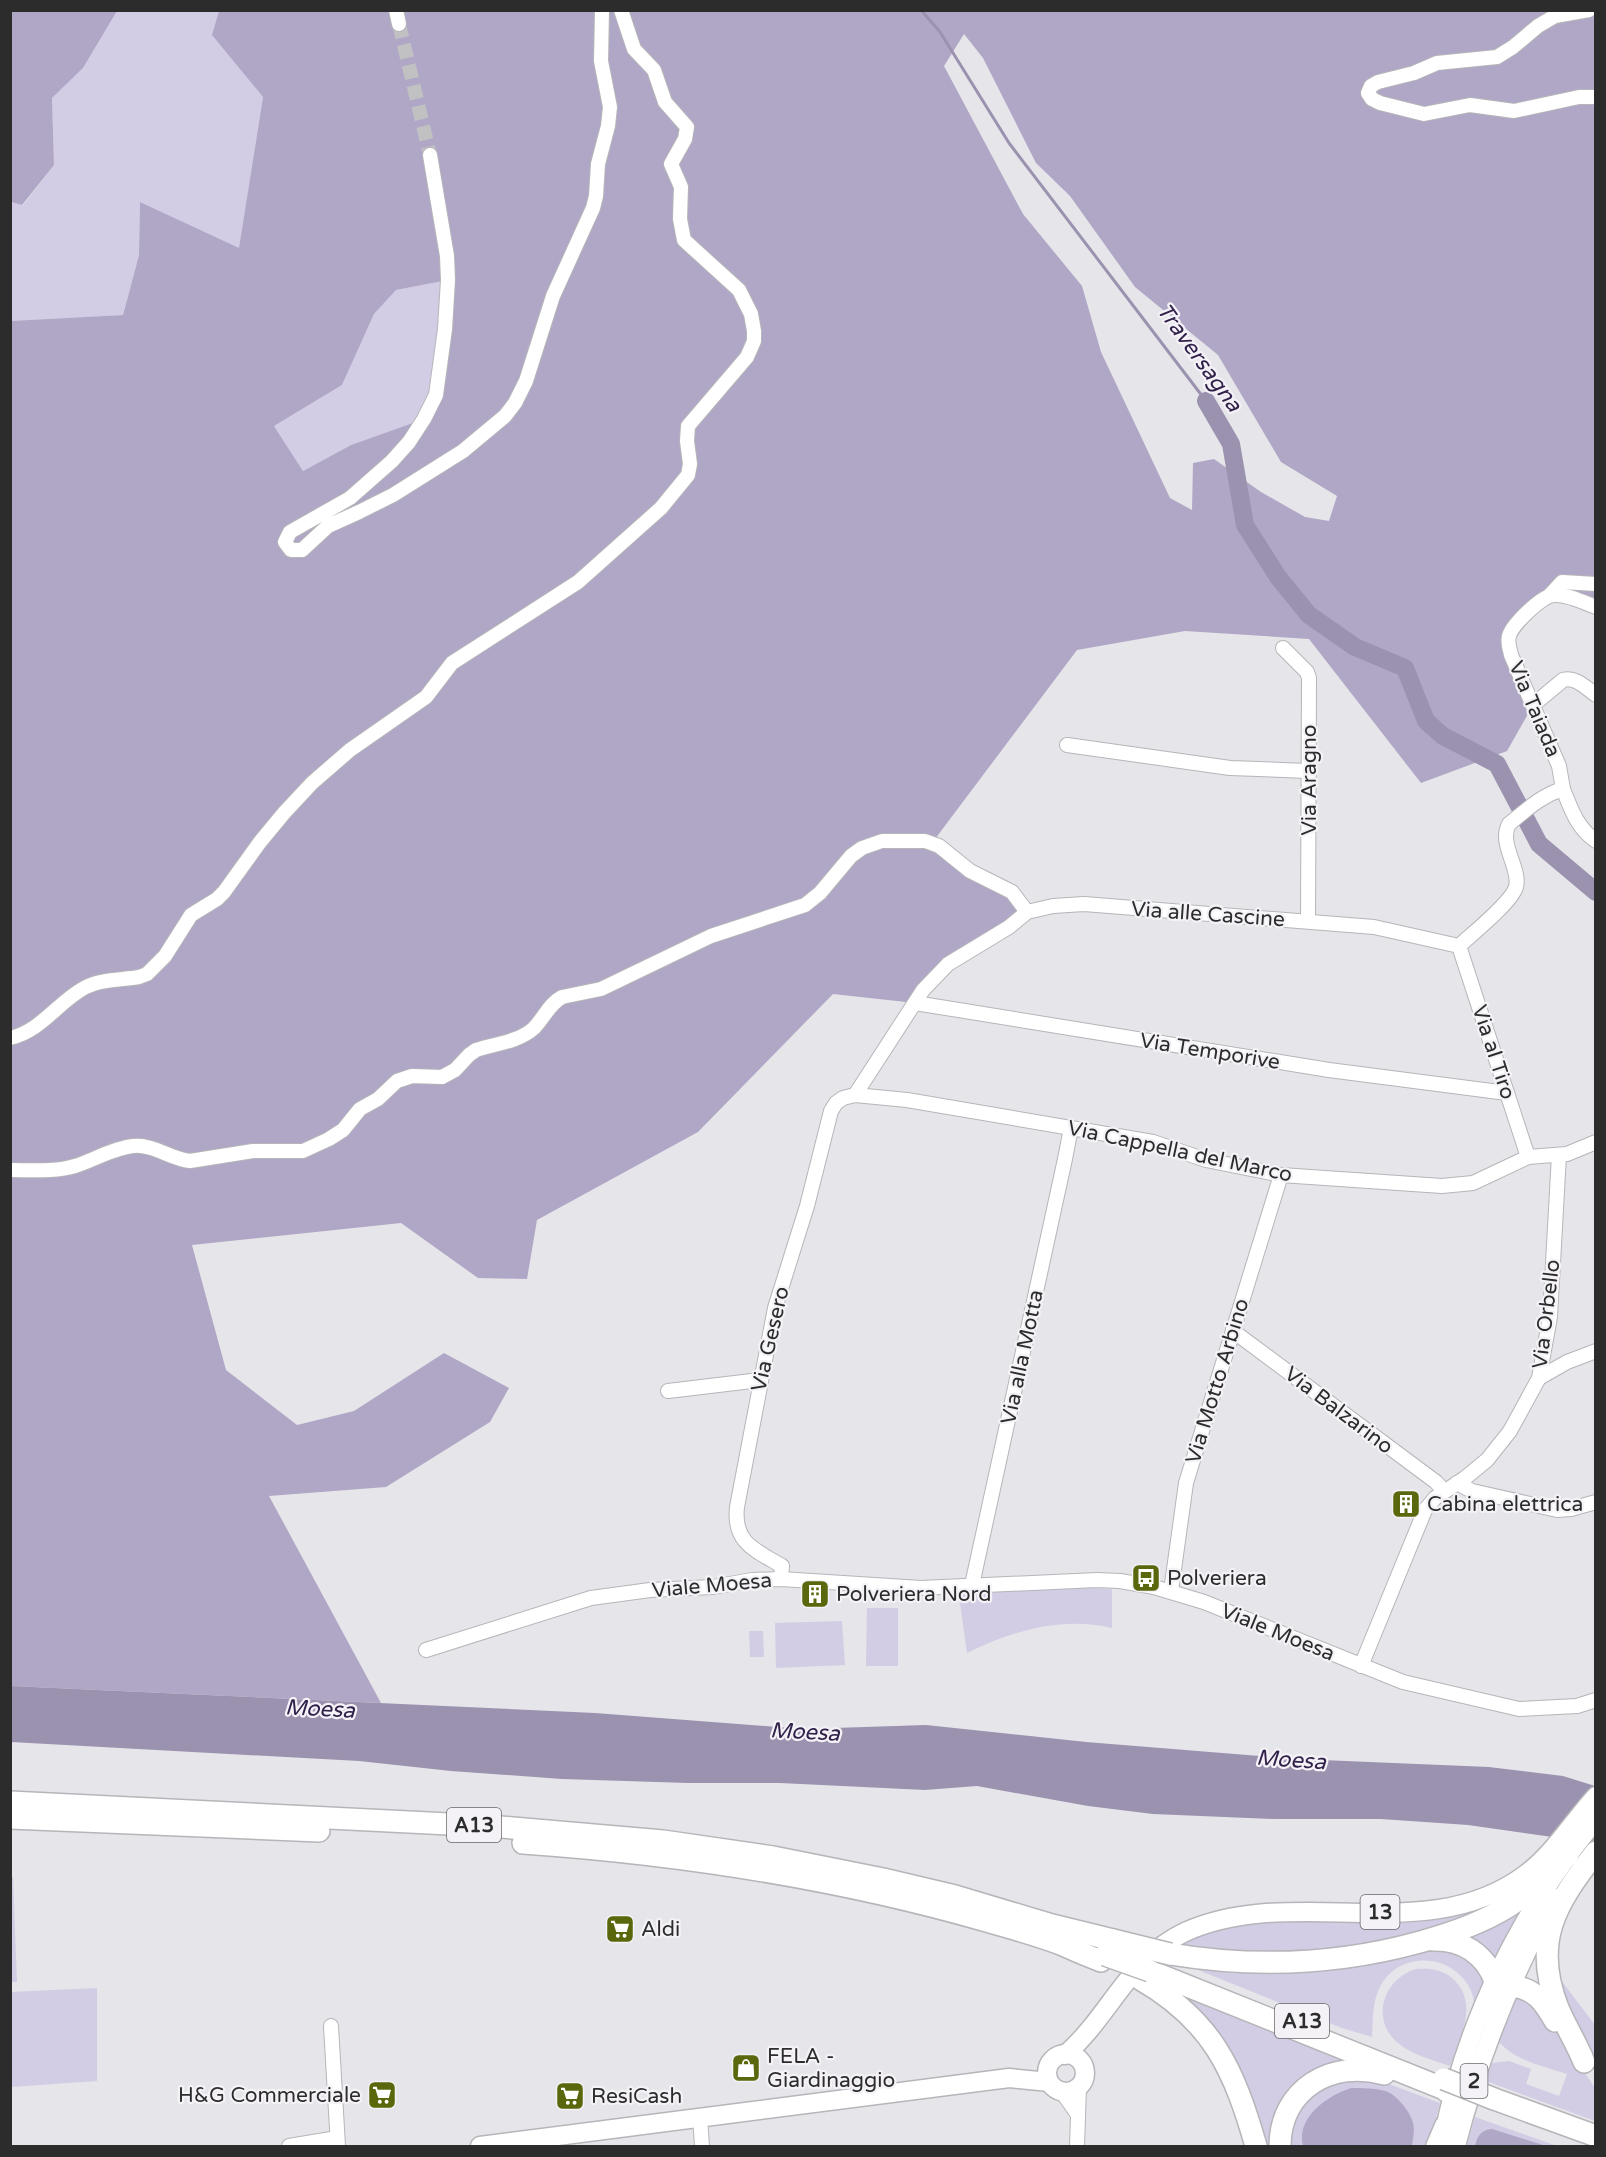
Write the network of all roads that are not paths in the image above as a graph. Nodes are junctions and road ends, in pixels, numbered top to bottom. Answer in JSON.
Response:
{"nodes":[{"id":1,"x":602,"y":10,"type":"edge"},
{"id":2,"x":621,"y":10,"type":"edge"},
{"id":3,"x":1589,"y":10,"type":"edge"},
{"id":4,"x":1596,"y":97,"type":"edge"},
{"id":5,"x":430,"y":155,"type":"tunnel mouth"},
{"id":6,"x":1596,"y":584,"type":"edge"},
{"id":7,"x":1550,"y":595,"type":"junction"},
{"id":8,"x":1596,"y":607,"type":"edge"},
{"id":9,"x":1283,"y":648,"type":"dead end"},
{"id":10,"x":1596,"y":695,"type":"edge"},
{"id":11,"x":1533,"y":705,"type":"junction"},
{"id":12,"x":1068,"y":745,"type":"dead end"},
{"id":13,"x":1308,"y":771,"type":"junction"},
{"id":14,"x":1563,"y":789,"type":"junction"},
{"id":15,"x":1596,"y":841,"type":"edge"},
{"id":16,"x":1027,"y":912,"type":"junction"},
{"id":17,"x":1308,"y":921,"type":"junction"},
{"id":18,"x":1459,"y":946,"type":"junction"},
{"id":19,"x":915,"y":1003,"type":"junction"},
{"id":20,"x":10,"y":1038,"type":"edge"},
{"id":21,"x":1507,"y":1093,"type":"junction"},
{"id":22,"x":855,"y":1095,"type":"junction"},
{"id":23,"x":1071,"y":1128,"type":"junction"},
{"id":24,"x":1596,"y":1142,"type":"edge"},
{"id":25,"x":1566,"y":1154,"type":"junction"},
{"id":26,"x":1528,"y":1157,"type":"junction"},
{"id":27,"x":10,"y":1170,"type":"edge"},
{"id":28,"x":1281,"y":1175,"type":"junction"},
{"id":29,"x":1233,"y":1331,"type":"junction"},
{"id":30,"x":1596,"y":1352,"type":"edge"},
{"id":31,"x":1539,"y":1378,"type":"junction"},
{"id":32,"x":760,"y":1380,"type":"junction"},
{"id":33,"x":668,"y":1391,"type":"dead end"},
{"id":34,"x":1457,"y":1483,"type":"junction"},
{"id":35,"x":1444,"y":1491,"type":"junction"},
{"id":36,"x":1596,"y":1502,"type":"edge"},
{"id":37,"x":782,"y":1579,"type":"junction"},
{"id":38,"x":972,"y":1585,"type":"junction"},
{"id":39,"x":1171,"y":1591,"type":"junction"},
{"id":40,"x":426,"y":1650,"type":"dead end"},
{"id":41,"x":1361,"y":1666,"type":"junction"},
{"id":42,"x":1596,"y":1700,"type":"edge"},
{"id":43,"x":1596,"y":1796,"type":"edge"},
{"id":44,"x":10,"y":1802,"type":"edge"},
{"id":45,"x":10,"y":1818,"type":"edge"},
{"id":46,"x":1596,"y":1819,"type":"edge"},
{"id":47,"x":1596,"y":1839,"type":"edge"},
{"id":48,"x":1561,"y":1850,"type":"junction"},
{"id":49,"x":1596,"y":1852,"type":"edge"},
{"id":50,"x":1528,"y":1912,"type":"junction"},
{"id":51,"x":1424,"y":1941,"type":"junction"},
{"id":52,"x":1107,"y":1951,"type":"junction"},
{"id":53,"x":1155,"y":1967,"type":"junction"},
{"id":54,"x":1498,"y":1989,"type":"junction"},
{"id":55,"x":331,"y":2026,"type":"dead end"},
{"id":56,"x":1073,"y":2058,"type":"junction"},
{"id":57,"x":1590,"y":2070,"type":"edge"},
{"id":58,"x":1060,"y":2081,"type":"junction"},
{"id":59,"x":1444,"y":2089,"type":"junction"},
{"id":60,"x":1492,"y":2105,"type":"junction"},
{"id":61,"x":700,"y":2117,"type":"junction"},
{"id":62,"x":1446,"y":2125,"type":"junction"},
{"id":63,"x":1596,"y":2136,"type":"edge"},
{"id":64,"x":337,"y":2142,"type":"edge"},
{"id":65,"x":288,"y":2146,"type":"edge"},
{"id":66,"x":480,"y":2146,"type":"edge"},
{"id":67,"x":702,"y":2146,"type":"edge"},
{"id":68,"x":1077,"y":2146,"type":"edge"},
{"id":69,"x":1256,"y":2146,"type":"edge"},
{"id":70,"x":1280,"y":2146,"type":"edge"},
{"id":71,"x":1437,"y":2146,"type":"edge"},
{"id":72,"x":1442,"y":2146,"type":"edge"},
{"id":73,"x":1456,"y":2146,"type":"edge"},
{"id":74,"x":1590,"y":2146,"type":"edge"}],
"edges":[{"from":1,"to":5,"type":"street"},
{"from":2,"to":20,"type":"street"},
{"from":3,"to":4,"type":"street"},
{"from":6,"to":7,"type":"street"},
{"from":7,"to":8,"type":"street"},
{"from":7,"to":11,"type":"street","name":"Via Taiada"},
{"from":9,"to":13,"type":"street","name":"Via Aragno"},
{"from":10,"to":11,"type":"street"},
{"from":11,"to":14,"type":"street","name":"Via Taiada"},
{"from":12,"to":13,"type":"street"},
{"from":13,"to":17,"type":"street","name":"Via Aragno"},
{"from":14,"to":15,"type":"street","name":"Via Taiada"},
{"from":14,"to":18,"type":"street"},
{"from":16,"to":17,"type":"street","name":"Via alle Cascine"},
{"from":16,"to":19,"type":"street","name":"Via alle Cascine"},
{"from":16,"to":27,"type":"street"},
{"from":17,"to":18,"type":"street","name":"Via alle Cascine"},
{"from":18,"to":21,"type":"street","name":"Via al Tiro"},
{"from":19,"to":21,"type":"street","name":"Via Temporive"},
{"from":19,"to":22,"type":"street","name":"Via alle Cascine"},
{"from":21,"to":26,"type":"street","name":"Via al Tiro"},
{"from":22,"to":23,"type":"street","name":"Via Cappella del Marco"},
{"from":22,"to":32,"type":"street","name":"Via Gesero"},
{"from":23,"to":28,"type":"street","name":"Via Cappella del Marco"},
{"from":23,"to":38,"type":"street","name":"Via alla Motta"},
{"from":24,"to":25,"type":"street","name":"Via Cappella del Marco"},
{"from":25,"to":26,"type":"street","name":"Via Cappella del Marco"},
{"from":25,"to":31,"type":"street","name":"Via Orbello"},
{"from":26,"to":28,"type":"street","name":"Via Cappella del Marco"},
{"from":28,"to":29,"type":"street","name":"Via Motto Arbino"},
{"from":29,"to":35,"type":"street","name":"Via Balzarino"},
{"from":29,"to":39,"type":"street","name":"Via Motto Arbino"},
{"from":30,"to":31,"type":"street"},
{"from":31,"to":34,"type":"street","name":"Via Orbello"},
{"from":32,"to":33,"type":"street"},
{"from":32,"to":37,"type":"street","name":"Via Gesero"},
{"from":34,"to":35,"type":"street","name":"Via Orbello"},
{"from":34,"to":36,"type":"street"},
{"from":35,"to":41,"type":"street","name":"Via Orbello"},
{"from":37,"to":38,"type":"street","name":"Viale Moesa"},
{"from":37,"to":40,"type":"street","name":"Viale Moesa"},
{"from":38,"to":39,"type":"street","name":"Viale Moesa"},
{"from":39,"to":41,"type":"street","name":"Viale Moesa"},
{"from":41,"to":42,"type":"street","name":"Viale Moesa"},
{"from":43,"to":48,"type":"main road","number":"13"},
{"from":44,"to":52,"type":"highway","number":"A13"},
{"from":45,"to":52,"type":"highway","number":"A13"},
{"from":46,"to":48,"type":"main road"},
{"from":47,"to":50,"type":"main road","number":"2"},
{"from":48,"to":50,"type":"highway","number":"A13"},
{"from":48,"to":56,"type":"main road","number":"13"},
{"from":49,"to":57,"type":"highway"},
{"from":50,"to":51,"type":"highway","number":"A13"},
{"from":50,"to":54,"type":"main road","number":"2"},
{"from":51,"to":53,"type":"highway","number":"A13"},
{"from":51,"to":54,"type":"highway","number":"A13"},
{"from":52,"to":53,"type":"highway","number":"A13"},
{"from":53,"to":59,"type":"highway","number":"A13"},
{"from":53,"to":69,"type":"highway","number":"A13"},
{"from":54,"to":57,"type":"highway"},
{"from":54,"to":62,"type":"main road","number":"2"},
{"from":54,"to":73,"type":"main road","number":"2"},
{"from":55,"to":64,"type":"street"},
{"from":56,"to":58,"type":"main road"},
{"from":56,"to":58,"type":"main road"},
{"from":58,"to":61,"type":"main road"},
{"from":58,"to":68,"type":"street"},
{"from":59,"to":60,"type":"highway","number":"A13","bridge":true},
{"from":59,"to":70,"type":"highway","number":"A13"},
{"from":60,"to":63,"type":"highway","number":"A13"},
{"from":60,"to":74,"type":"highway","number":"A13"},
{"from":61,"to":66,"type":"main road"},
{"from":61,"to":67,"type":"street"},
{"from":62,"to":71,"type":"highway"},
{"from":62,"to":72,"type":"main road","number":"2"},
{"from":64,"to":65,"type":"street"}]}
